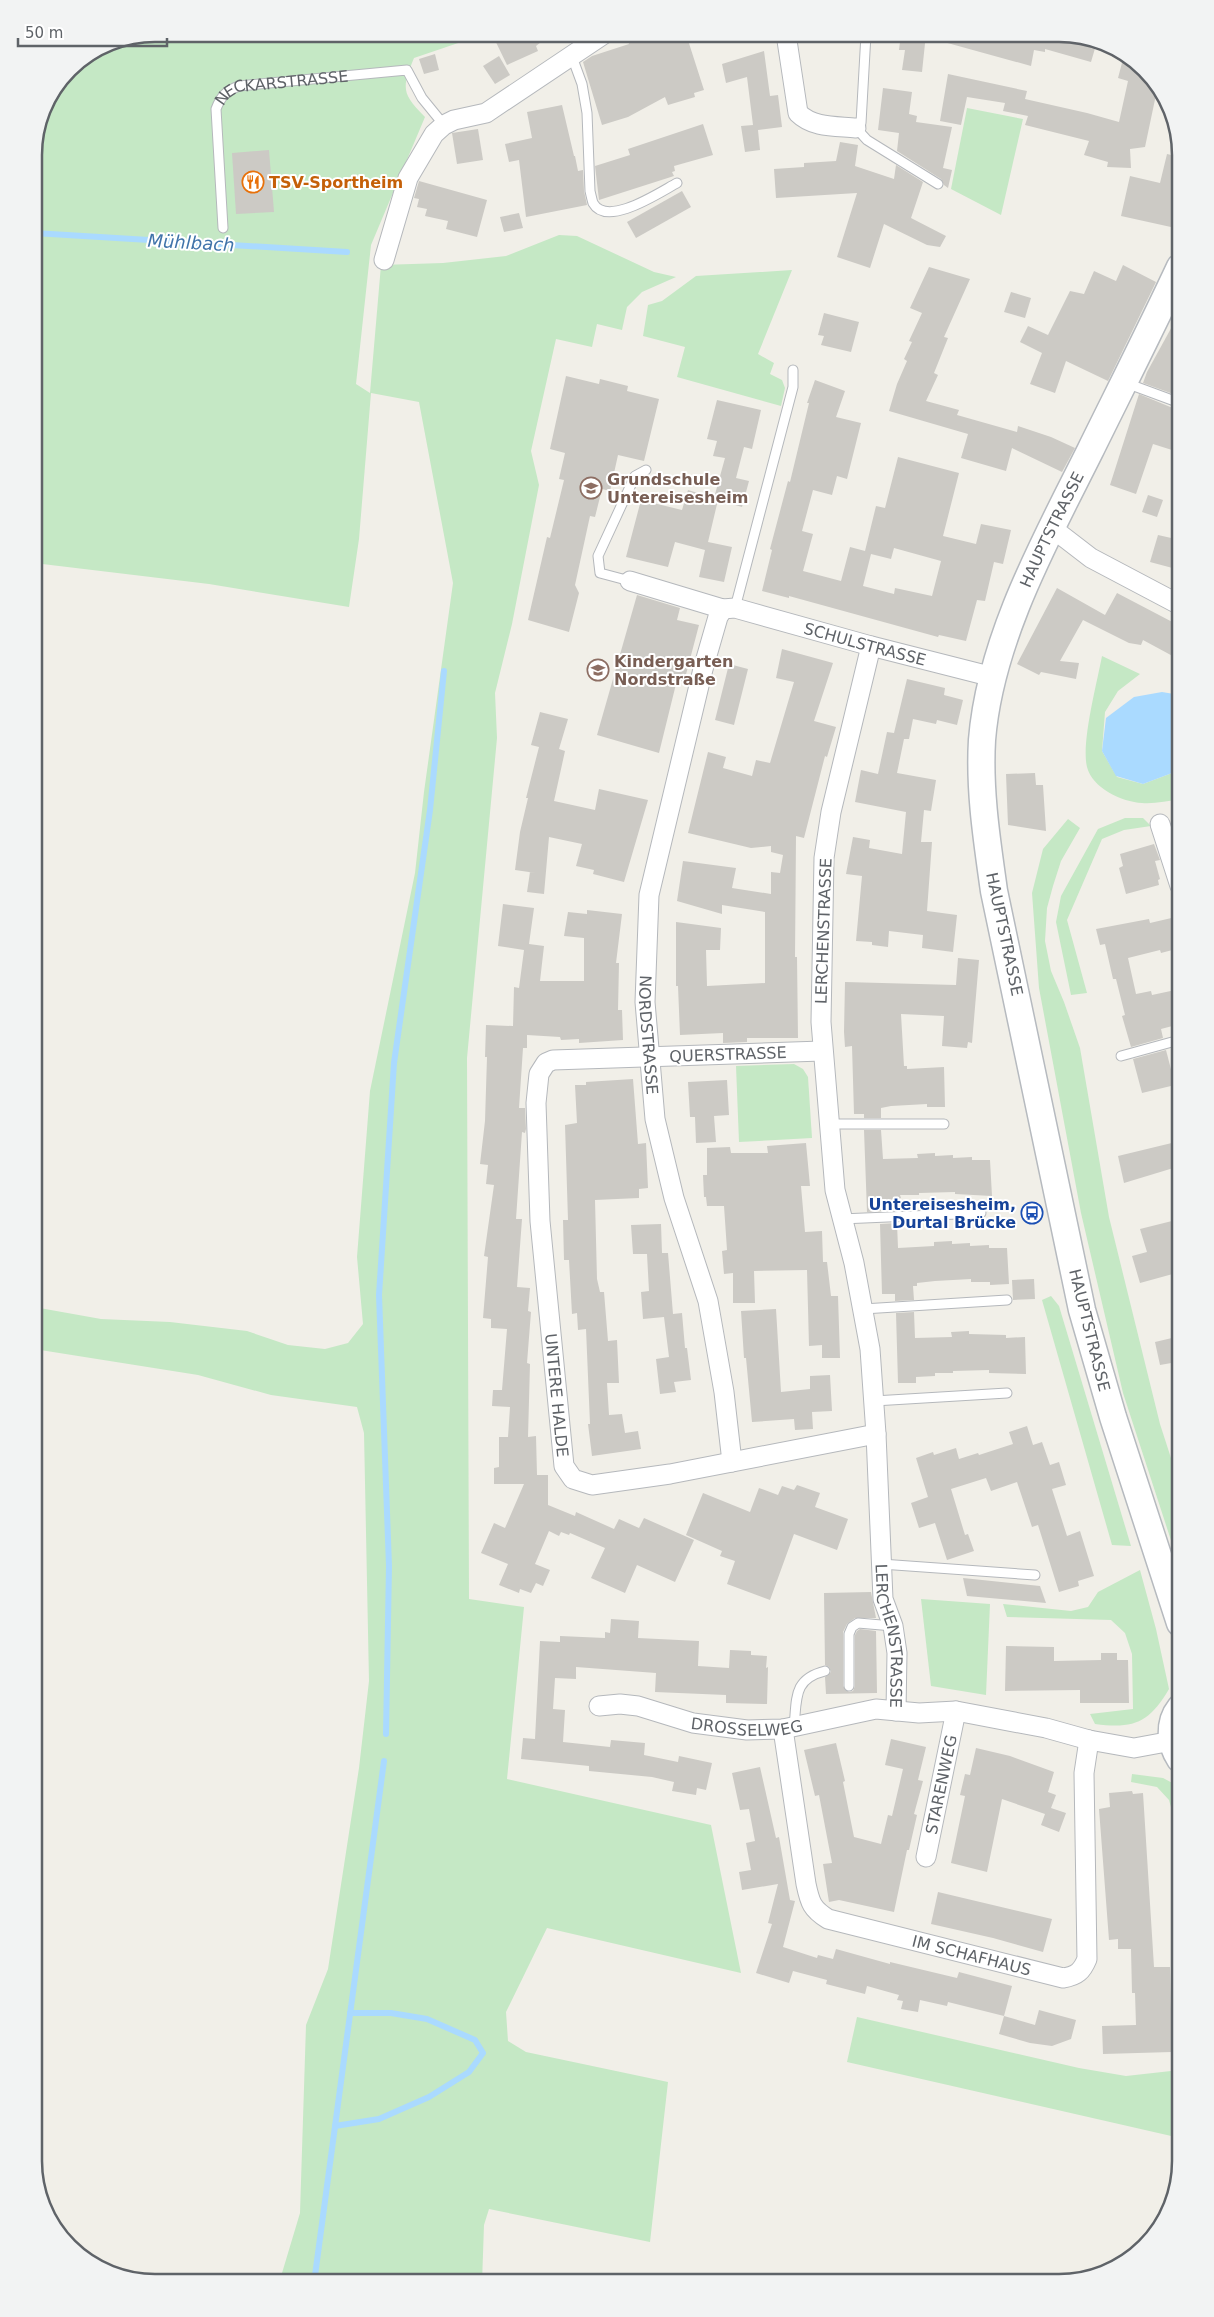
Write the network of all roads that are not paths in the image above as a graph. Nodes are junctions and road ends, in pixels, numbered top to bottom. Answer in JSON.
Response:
{"nodes":[{"id":1,"x":590,"y":42,"type":"edge"},
{"id":2,"x":787,"y":43,"type":"edge"},
{"id":3,"x":865,"y":43,"type":"edge"},
{"id":4,"x":571,"y":54,"type":"junction"},
{"id":5,"x":444,"y":125,"type":"junction"},
{"id":6,"x":856,"y":128,"type":"junction"},
{"id":7,"x":677,"y":183,"type":"dead end"},
{"id":8,"x":938,"y":184,"type":"dead end"},
{"id":9,"x":223,"y":228,"type":"dead end"},
{"id":10,"x":384,"y":260,"type":"dead end"},
{"id":11,"x":1172,"y":284,"type":"edge"},
{"id":12,"x":793,"y":370,"type":"dead end"},
{"id":13,"x":1123,"y":382,"type":"junction"},
{"id":14,"x":1172,"y":399,"type":"edge"},
{"id":15,"x":646,"y":470,"type":"dead end"},
{"id":16,"x":1052,"y":528,"type":"junction"},
{"id":17,"x":630,"y":581,"type":"joint"},
{"id":18,"x":1172,"y":601,"type":"edge"},
{"id":19,"x":729,"y":609,"type":"junction"},
{"id":20,"x":871,"y":646,"type":"junction"},
{"id":21,"x":994,"y":677,"type":"junction"},
{"id":22,"x":1160,"y":824,"type":"dead end"},
{"id":23,"x":1172,"y":861,"type":"edge"},
{"id":24,"x":1172,"y":1042,"type":"edge"},
{"id":25,"x":822,"y":1051,"type":"junction"},
{"id":26,"x":1121,"y":1056,"type":"dead end"},
{"id":27,"x":649,"y":1057,"type":"junction"},
{"id":28,"x":546,"y":1063,"type":"joint"},
{"id":29,"x":828,"y":1124,"type":"junction"},
{"id":30,"x":944,"y":1124,"type":"dead end"},
{"id":31,"x":981,"y":1213,"type":"dead end"},
{"id":32,"x":841,"y":1219,"type":"junction"},
{"id":33,"x":1007,"y":1300,"type":"dead end"},
{"id":34,"x":862,"y":1309,"type":"junction"},
{"id":35,"x":1007,"y":1393,"type":"dead end"},
{"id":36,"x":874,"y":1401,"type":"junction"},
{"id":37,"x":876,"y":1434,"type":"junction"},
{"id":38,"x":732,"y":1462,"type":"junction"},
{"id":39,"x":881,"y":1564,"type":"junction"},
{"id":40,"x":1034,"y":1575,"type":"dead end"},
{"id":41,"x":1172,"y":1598,"type":"edge"},
{"id":42,"x":893,"y":1626,"type":"junction"},
{"id":43,"x":825,"y":1671,"type":"dead end"},
{"id":44,"x":849,"y":1686,"type":"dead end"},
{"id":45,"x":599,"y":1706,"type":"dead end"},
{"id":46,"x":896,"y":1711,"type":"junction"},
{"id":47,"x":956,"y":1712,"type":"junction"},
{"id":48,"x":788,"y":1728,"type":"junction"},
{"id":49,"x":1089,"y":1740,"type":"junction"},
{"id":50,"x":1172,"y":1750,"type":"edge"},
{"id":51,"x":926,"y":1857,"type":"dead end"}],
"edges":[{"from":1,"to":4,"type":"street"},
{"from":2,"to":6,"type":"street"},
{"from":3,"to":6,"type":"lane"},
{"from":4,"to":5,"type":"street"},
{"from":4,"to":7,"type":"lane"},
{"from":5,"to":9,"type":"lane","name":"NECKARSTRASSE"},
{"from":5,"to":10,"type":"street"},
{"from":6,"to":8,"type":"lane"},
{"from":11,"to":13,"type":"main road","name":"HAUPTSTRASSE"},
{"from":12,"to":19,"type":"lane"},
{"from":13,"to":14,"type":"lane"},
{"from":13,"to":16,"type":"main road","name":"HAUPTSTRASSE"},
{"from":15,"to":17,"type":"lane"},
{"from":16,"to":18,"type":"street"},
{"from":16,"to":21,"type":"main road","name":"HAUPTSTRASSE"},
{"from":17,"to":19,"type":"street","name":"SCHULSTRASSE"},
{"from":19,"to":20,"type":"street","name":"SCHULSTRASSE"},
{"from":19,"to":27,"type":"street","name":"NORDSTRASSE"},
{"from":20,"to":21,"type":"street","name":"SCHULSTRASSE"},
{"from":20,"to":25,"type":"street","name":"LERCHENSTRASSE"},
{"from":21,"to":41,"type":"main road","name":"HAUPTSTRASSE"},
{"from":22,"to":23,"type":"street"},
{"from":24,"to":26,"type":"lane"},
{"from":25,"to":27,"type":"street","name":"QUERSTRASSE"},
{"from":25,"to":29,"type":"street","name":"LERCHENSTRASSE"},
{"from":27,"to":28,"type":"street","name":"QUERSTRASSE"},
{"from":27,"to":38,"type":"street","name":"NORDSTRASSE"},
{"from":28,"to":38,"type":"street","name":"UNTERE HALDE"},
{"from":29,"to":30,"type":"lane"},
{"from":29,"to":32,"type":"street","name":"LERCHENSTRASSE"},
{"from":31,"to":32,"type":"lane"},
{"from":32,"to":34,"type":"street","name":"LERCHENSTRASSE"},
{"from":33,"to":34,"type":"lane"},
{"from":34,"to":36,"type":"street","name":"LERCHENSTRASSE"},
{"from":35,"to":36,"type":"lane"},
{"from":36,"to":37,"type":"street","name":"LERCHENSTRASSE"},
{"from":37,"to":38,"type":"street","name":"UNTERE HALDE"},
{"from":37,"to":39,"type":"street","name":"LERCHENSTRASSE"},
{"from":39,"to":40,"type":"lane"},
{"from":39,"to":42,"type":"street","name":"LERCHENSTRASSE"},
{"from":42,"to":44,"type":"lane"},
{"from":42,"to":46,"type":"street","name":"LERCHENSTRASSE"},
{"from":43,"to":48,"type":"lane"},
{"from":45,"to":48,"type":"street","name":"DROSSELWEG"},
{"from":46,"to":47,"type":"street","name":"LERCHENSTRASSE"},
{"from":46,"to":48,"type":"street","name":"DROSSELWEG"},
{"from":47,"to":49,"type":"street","name":"LERCHENSTRASSE"},
{"from":47,"to":51,"type":"street","name":"STARENWEG"},
{"from":48,"to":49,"type":"street","name":"IM SCHAFHAUS"},
{"from":49,"to":50,"type":"street","name":"LERCHENSTRASSE"}]}
